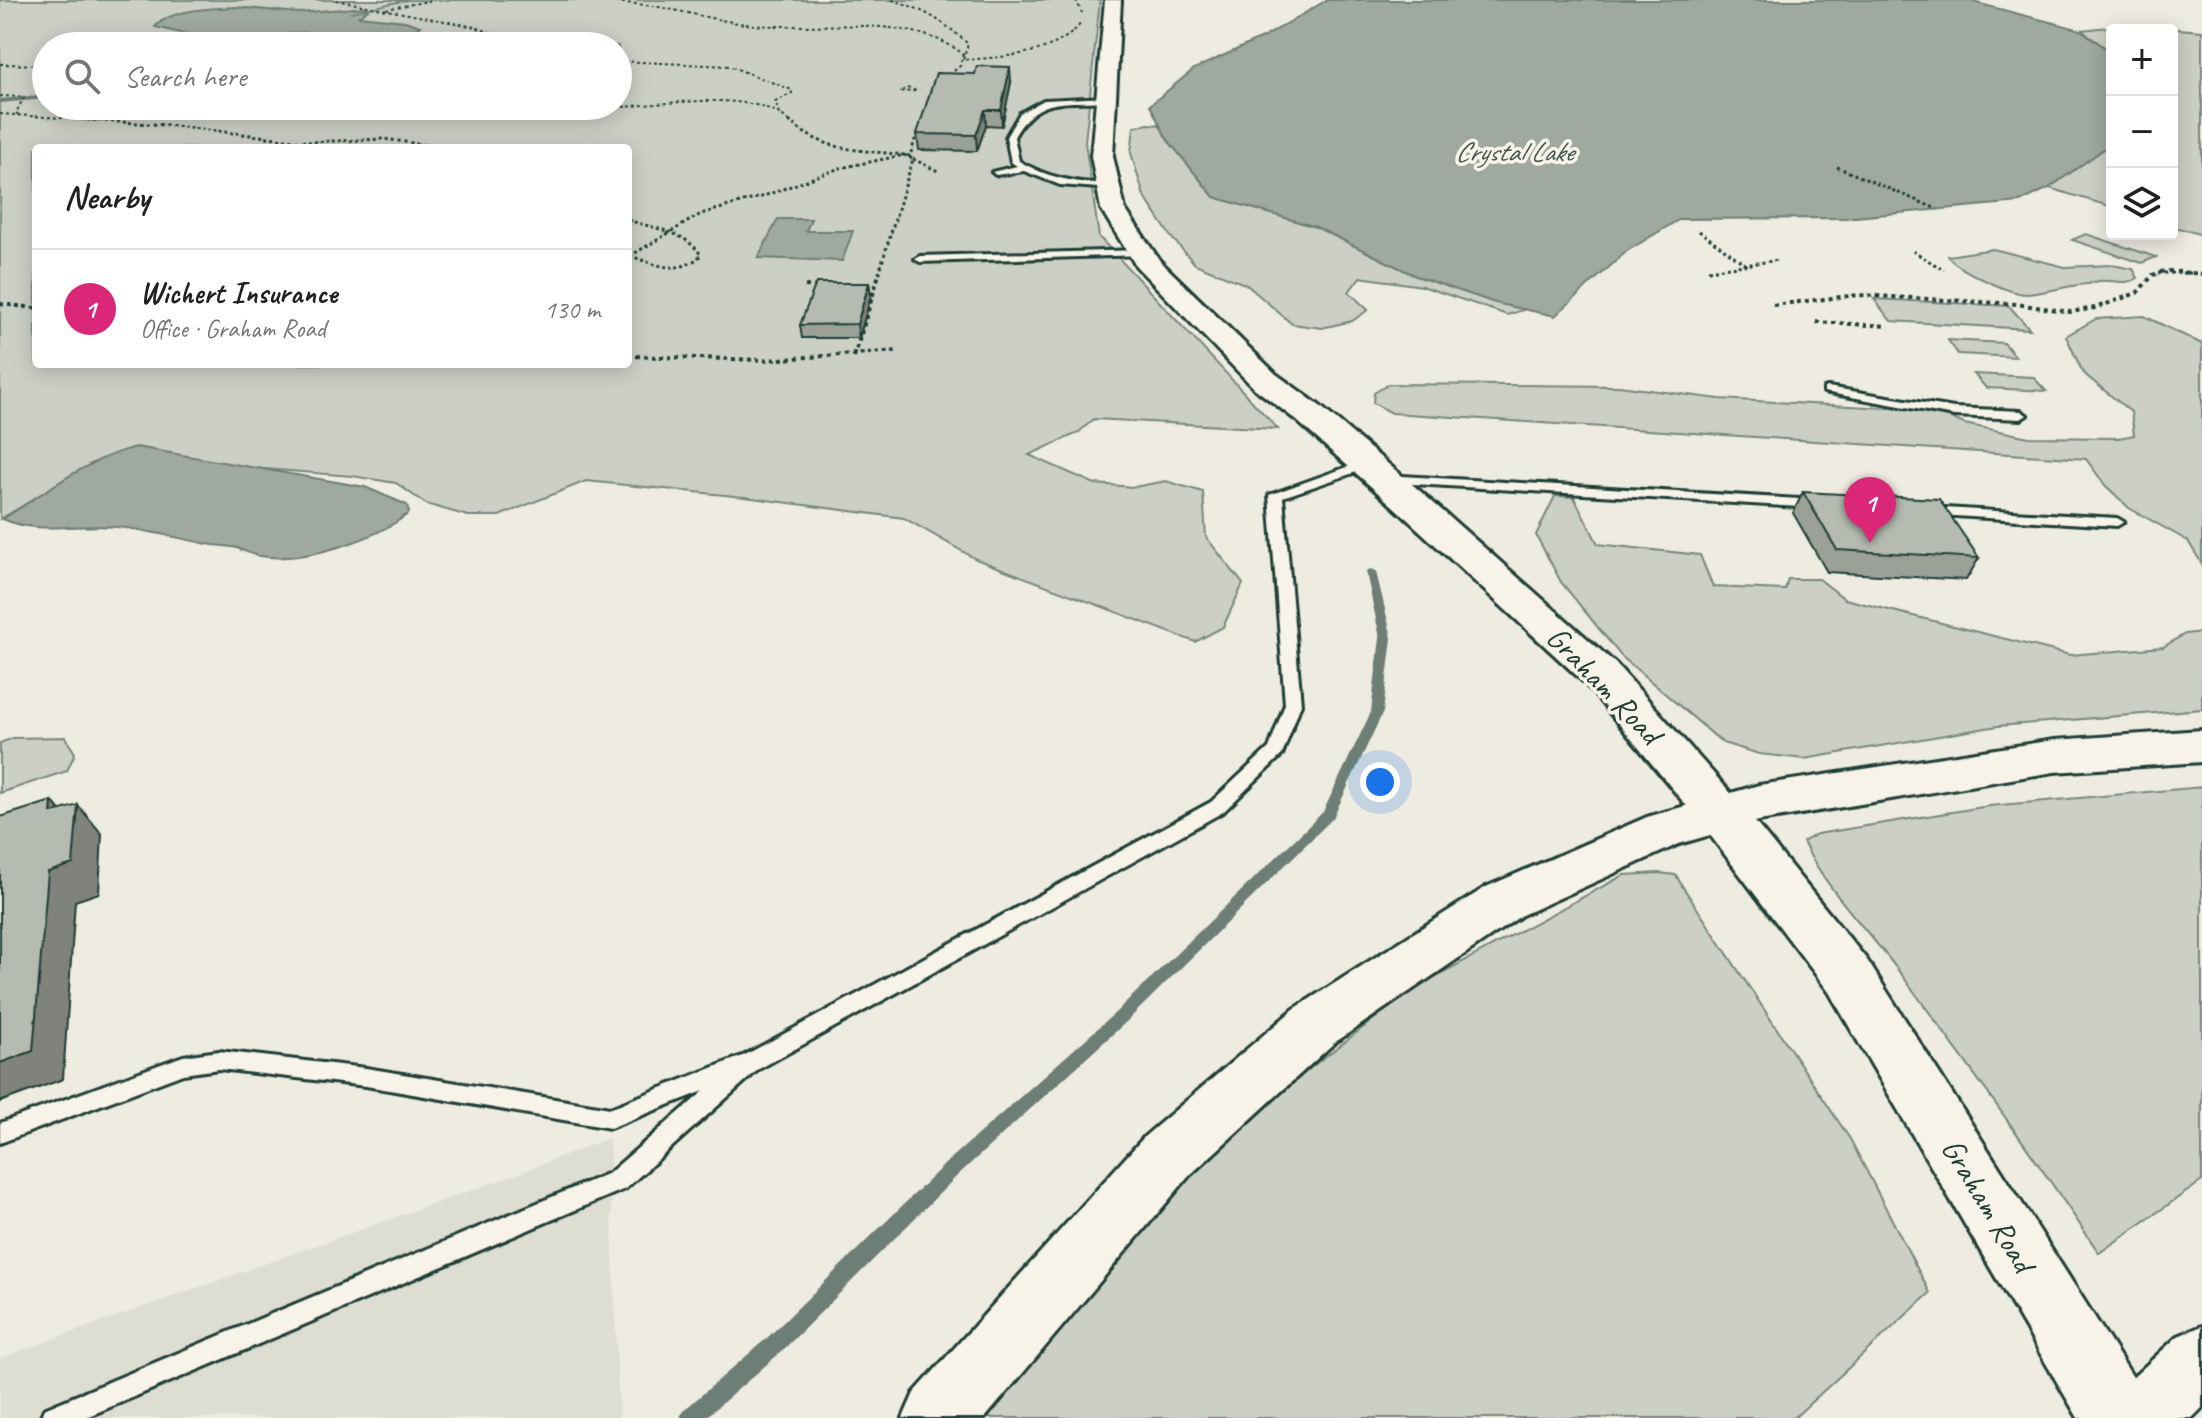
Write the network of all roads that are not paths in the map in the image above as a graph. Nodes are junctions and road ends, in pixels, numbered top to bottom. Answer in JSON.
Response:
{"nodes":[{"id":1,"x":1113,"y":0,"type":"edge"},
{"id":2,"x":1105,"y":99,"type":"junction"},
{"id":3,"x":1024,"y":168,"type":"junction"},
{"id":4,"x":996,"y":172,"type":"dead end"},
{"id":5,"x":1108,"y":187,"type":"junction"},
{"id":6,"x":1141,"y":253,"type":"junction"},
{"id":7,"x":920,"y":259,"type":"dead end"},
{"id":8,"x":1828,"y":390,"type":"dead end"},
{"id":9,"x":2021,"y":415,"type":"dead end"},
{"id":10,"x":1376,"y":471,"type":"junction"},
{"id":11,"x":1829,"y":505,"type":"edge"},
{"id":12,"x":1909,"y":510,"type":"edge"},
{"id":13,"x":2117,"y":522,"type":"dead end"},
{"id":14,"x":2202,"y":746,"type":"edge"},
{"id":15,"x":1721,"y":814,"type":"junction"},
{"id":16,"x":752,"y":1062,"type":"junction"},
{"id":17,"x":0,"y":1133,"type":"edge"},
{"id":18,"x":2202,"y":1360,"type":"edge"},
{"id":19,"x":53,"y":1418,"type":"edge"},
{"id":20,"x":939,"y":1418,"type":"edge"},
{"id":21,"x":2118,"y":1418,"type":"edge"},
{"id":22,"x":2141,"y":1418,"type":"edge"}],
"edges":[{"from":1,"to":2,"type":"main road","name":"Graham Road"},
{"from":2,"to":3,"type":"lane"},
{"from":2,"to":5,"type":"main road","name":"Graham Road"},
{"from":3,"to":4,"type":"lane"},
{"from":3,"to":5,"type":"lane"},
{"from":5,"to":6,"type":"main road","name":"Graham Road"},
{"from":6,"to":7,"type":"lane"},
{"from":6,"to":10,"type":"main road","name":"Graham Road"},
{"from":8,"to":9,"type":"lane"},
{"from":10,"to":11,"type":"lane"},
{"from":10,"to":15,"type":"main road","name":"Graham Road"},
{"from":10,"to":16,"type":"lane"},
{"from":12,"to":13,"type":"lane"},
{"from":14,"to":15,"type":"main road"},
{"from":15,"to":20,"type":"main road"},
{"from":15,"to":21,"type":"main road","name":"Graham Road"},
{"from":16,"to":17,"type":"lane"},
{"from":16,"to":19,"type":"lane"},
{"from":18,"to":22,"type":"main road"}]}
